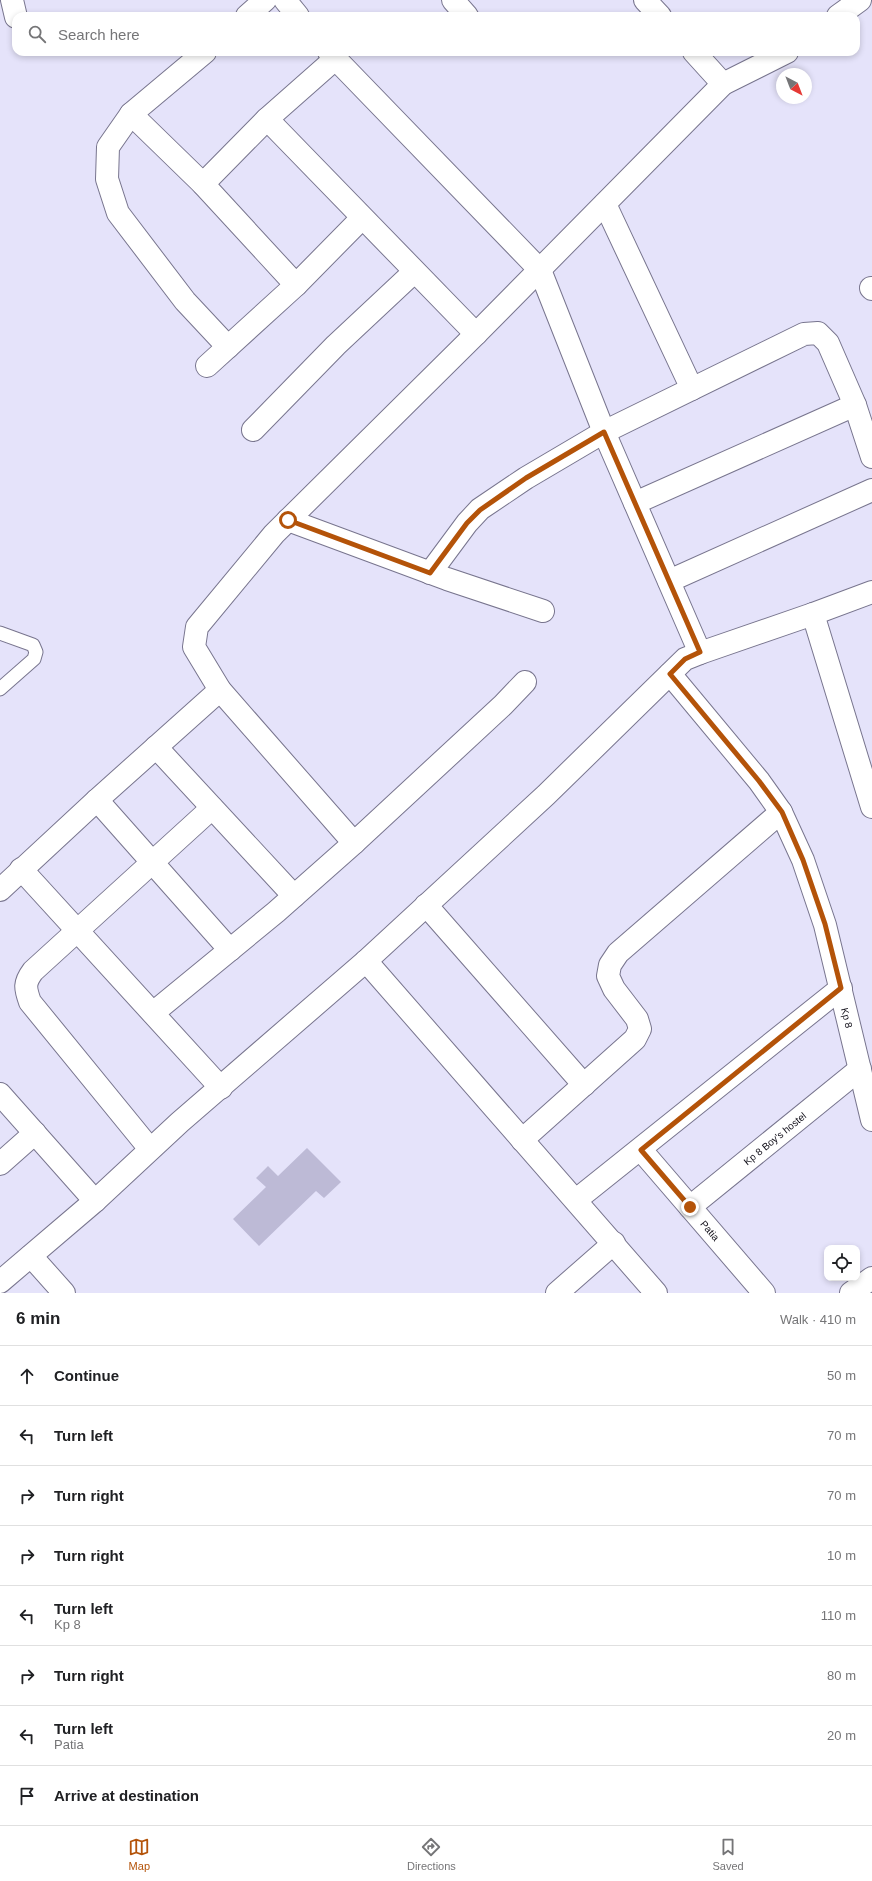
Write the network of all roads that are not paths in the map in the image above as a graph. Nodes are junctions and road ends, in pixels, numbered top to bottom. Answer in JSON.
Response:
{"nodes":[{"id":1,"x":12,"y":0,"type":"edge"},
{"id":2,"x":265,"y":0,"type":"edge"},
{"id":3,"x":285,"y":0,"type":"edge"},
{"id":4,"x":453,"y":0,"type":"edge"},
{"id":5,"x":645,"y":0,"type":"edge"},
{"id":6,"x":860,"y":0,"type":"edge"},
{"id":7,"x":15,"y":12,"type":"edge"},
{"id":8,"x":252,"y":12,"type":"edge"},
{"id":9,"x":295,"y":12,"type":"edge"},
{"id":10,"x":464,"y":12,"type":"edge"},
{"id":11,"x":656,"y":12,"type":"edge"},
{"id":12,"x":844,"y":12,"type":"edge"},
{"id":13,"x":200,"y":56,"type":"edge"},
{"id":14,"x":331,"y":56,"type":"edge"},
{"id":15,"x":333,"y":56,"type":"edge"},
{"id":16,"x":698,"y":56,"type":"edge"},
{"id":17,"x":779,"y":56,"type":"edge"},
{"id":18,"x":723,"y":84,"type":"junction"},
{"id":19,"x":131,"y":114,"type":"junction"},
{"id":20,"x":267,"y":119,"type":"junction"},
{"id":21,"x":203,"y":184,"type":"junction"},
{"id":22,"x":605,"y":204,"type":"junction"},
{"id":23,"x":362,"y":218,"type":"junction"},
{"id":24,"x":540,"y":270,"type":"junction"},
{"id":25,"x":414,"y":272,"type":"junction"},
{"id":26,"x":296,"y":285,"type":"junction"},
{"id":27,"x":476,"y":334,"type":"junction"},
{"id":28,"x":228,"y":346,"type":"junction"},
{"id":29,"x":207,"y":366,"type":"dead end"},
{"id":30,"x":692,"y":389,"type":"junction"},
{"id":31,"x":855,"y":405,"type":"junction"},
{"id":32,"x":253,"y":430,"type":"dead end"},
{"id":33,"x":604,"y":432,"type":"junction"},
{"id":34,"x":872,"y":457,"type":"edge"},
{"id":35,"x":872,"y":490,"type":"edge"},
{"id":36,"x":635,"y":503,"type":"junction"},
{"id":37,"x":288,"y":520,"type":"junction"},
{"id":38,"x":430,"y":573,"type":"junction"},
{"id":39,"x":669,"y":581,"type":"junction"},
{"id":40,"x":872,"y":592,"type":"edge"},
{"id":41,"x":543,"y":611,"type":"dead end"},
{"id":42,"x":813,"y":614,"type":"junction"},
{"id":43,"x":0,"y":633,"type":"edge"},
{"id":44,"x":700,"y":652,"type":"junction"},
{"id":45,"x":670,"y":674,"type":"junction"},
{"id":46,"x":525,"y":682,"type":"dead end"},
{"id":47,"x":0,"y":689,"type":"edge"},
{"id":48,"x":220,"y":690,"type":"junction"},
{"id":49,"x":156,"y":747,"type":"junction"},
{"id":50,"x":97,"y":800,"type":"junction"},
{"id":51,"x":872,"y":807,"type":"edge"},
{"id":52,"x":212,"y":808,"type":"junction"},
{"id":53,"x":782,"y":812,"type":"junction"},
{"id":54,"x":354,"y":843,"type":"junction"},
{"id":55,"x":153,"y":862,"type":"junction"},
{"id":56,"x":22,"y":869,"type":"junction"},
{"id":57,"x":0,"y":890,"type":"edge"},
{"id":58,"x":294,"y":896,"type":"junction"},
{"id":59,"x":426,"y":905,"type":"junction"},
{"id":60,"x":78,"y":930,"type":"junction"},
{"id":61,"x":230,"y":950,"type":"junction"},
{"id":62,"x":366,"y":961,"type":"junction"},
{"id":63,"x":841,"y":988,"type":"junction"},
{"id":64,"x":154,"y":1013,"type":"junction"},
{"id":65,"x":860,"y":1069,"type":"junction"},
{"id":66,"x":584,"y":1085,"type":"junction"},
{"id":67,"x":221,"y":1088,"type":"junction"},
{"id":68,"x":0,"y":1094,"type":"edge"},
{"id":69,"x":872,"y":1120,"type":"edge"},
{"id":70,"x":35,"y":1133,"type":"junction"},
{"id":71,"x":522,"y":1140,"type":"junction"},
{"id":72,"x":150,"y":1149,"type":"junction"},
{"id":73,"x":641,"y":1150,"type":"junction"},
{"id":74,"x":0,"y":1164,"type":"edge"},
{"id":75,"x":576,"y":1200,"type":"junction"},
{"id":76,"x":95,"y":1201,"type":"junction"},
{"id":77,"x":690,"y":1207,"type":"junction"},
{"id":78,"x":614,"y":1244,"type":"junction"},
{"id":79,"x":31,"y":1256,"type":"junction"},
{"id":80,"x":872,"y":1278,"type":"edge"},
{"id":81,"x":0,"y":1282,"type":"edge"},
{"id":82,"x":64,"y":1293,"type":"edge"},
{"id":83,"x":557,"y":1293,"type":"edge"},
{"id":84,"x":656,"y":1293,"type":"edge"},
{"id":85,"x":764,"y":1293,"type":"edge"},
{"id":86,"x":851,"y":1293,"type":"edge"}],
"edges":[{"from":1,"to":7,"type":"street"},
{"from":2,"to":8,"type":"street"},
{"from":3,"to":9,"type":"street"},
{"from":4,"to":10,"type":"street"},
{"from":5,"to":11,"type":"street"},
{"from":6,"to":12,"type":"street"},
{"from":13,"to":19,"type":"street"},
{"from":14,"to":20,"type":"street"},
{"from":15,"to":24,"type":"street"},
{"from":16,"to":18,"type":"street"},
{"from":17,"to":18,"type":"street"},
{"from":18,"to":22,"type":"street"},
{"from":19,"to":21,"type":"street"},
{"from":19,"to":28,"type":"street"},
{"from":20,"to":21,"type":"street"},
{"from":20,"to":23,"type":"street"},
{"from":21,"to":26,"type":"street"},
{"from":22,"to":24,"type":"street"},
{"from":22,"to":30,"type":"street"},
{"from":23,"to":25,"type":"street"},
{"from":23,"to":26,"type":"street"},
{"from":24,"to":27,"type":"street"},
{"from":24,"to":33,"type":"street"},
{"from":25,"to":27,"type":"street"},
{"from":25,"to":32,"type":"street"},
{"from":26,"to":28,"type":"street"},
{"from":27,"to":37,"type":"street"},
{"from":28,"to":29,"type":"street"},
{"from":30,"to":31,"type":"street"},
{"from":30,"to":33,"type":"street"},
{"from":31,"to":34,"type":"street"},
{"from":31,"to":36,"type":"street"},
{"from":33,"to":36,"type":"street"},
{"from":33,"to":38,"type":"street"},
{"from":35,"to":39,"type":"street"},
{"from":36,"to":39,"type":"street"},
{"from":37,"to":38,"type":"street"},
{"from":37,"to":48,"type":"street"},
{"from":38,"to":41,"type":"street"},
{"from":39,"to":44,"type":"street"},
{"from":40,"to":42,"type":"street"},
{"from":42,"to":44,"type":"street"},
{"from":42,"to":51,"type":"street"},
{"from":43,"to":47,"type":"lane"},
{"from":44,"to":45,"type":"street"},
{"from":45,"to":53,"type":"street","name":"Kp 8"},
{"from":45,"to":59,"type":"street"},
{"from":46,"to":54,"type":"street"},
{"from":48,"to":49,"type":"street"},
{"from":48,"to":54,"type":"street"},
{"from":49,"to":50,"type":"street"},
{"from":49,"to":52,"type":"street"},
{"from":50,"to":55,"type":"street"},
{"from":50,"to":56,"type":"street"},
{"from":52,"to":55,"type":"street"},
{"from":52,"to":58,"type":"street"},
{"from":53,"to":63,"type":"street","name":"Kp 8"},
{"from":53,"to":66,"type":"street"},
{"from":54,"to":58,"type":"street"},
{"from":55,"to":60,"type":"street"},
{"from":55,"to":61,"type":"street"},
{"from":56,"to":57,"type":"street"},
{"from":56,"to":60,"type":"street"},
{"from":58,"to":61,"type":"street"},
{"from":59,"to":62,"type":"street"},
{"from":59,"to":66,"type":"street"},
{"from":60,"to":64,"type":"street"},
{"from":60,"to":72,"type":"street"},
{"from":61,"to":64,"type":"street"},
{"from":62,"to":67,"type":"street"},
{"from":62,"to":71,"type":"street"},
{"from":63,"to":65,"type":"street","name":"Kp 8"},
{"from":63,"to":73,"type":"street"},
{"from":64,"to":67,"type":"street"},
{"from":65,"to":69,"type":"street","name":"Kp 8"},
{"from":65,"to":77,"type":"street","name":"Kp 8 Boy's hostel"},
{"from":66,"to":71,"type":"street"},
{"from":67,"to":72,"type":"street"},
{"from":68,"to":70,"type":"street"},
{"from":70,"to":74,"type":"street"},
{"from":70,"to":76,"type":"street"},
{"from":71,"to":75,"type":"street"},
{"from":72,"to":76,"type":"street"},
{"from":73,"to":75,"type":"street"},
{"from":73,"to":77,"type":"street","name":"Patia"},
{"from":75,"to":78,"type":"street"},
{"from":76,"to":79,"type":"street"},
{"from":77,"to":85,"type":"street","name":"Patia"},
{"from":78,"to":83,"type":"street"},
{"from":78,"to":84,"type":"street"},
{"from":79,"to":81,"type":"street"},
{"from":79,"to":82,"type":"street"},
{"from":80,"to":86,"type":"street"}]}
